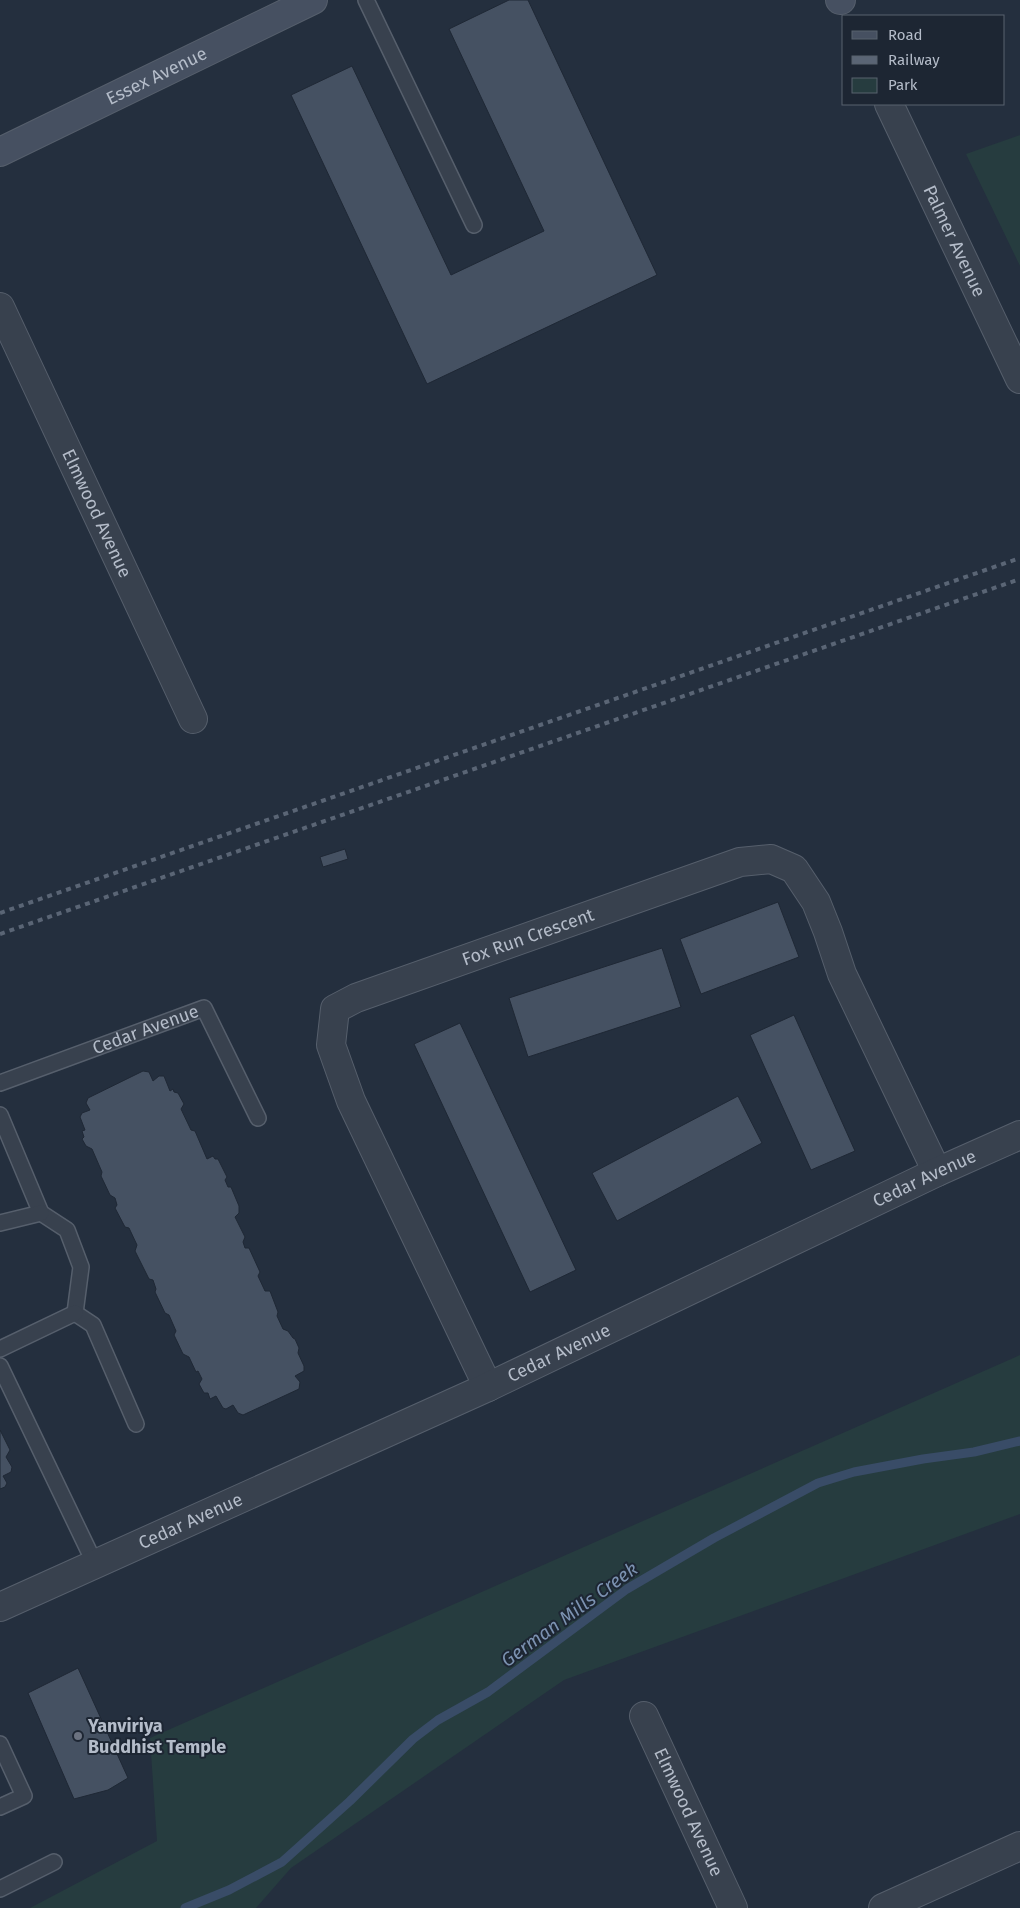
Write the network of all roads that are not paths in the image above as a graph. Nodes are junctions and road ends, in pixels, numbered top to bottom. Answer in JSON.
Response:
{"nodes":[{"id":1,"x":313,"y":0,"type":"edge"},
{"id":2,"x":366,"y":0,"type":"edge"},
{"id":3,"x":840,"y":0,"type":"edge"},
{"id":4,"x":848,"y":15,"type":"edge"},
{"id":5,"x":889,"y":105,"type":"edge"},
{"id":6,"x":0,"y":152,"type":"edge"},
{"id":7,"x":474,"y":225,"type":"dead end"},
{"id":8,"x":0,"y":307,"type":"edge"},
{"id":9,"x":1020,"y":379,"type":"edge"},
{"id":10,"x":193,"y":719,"type":"dead end"},
{"id":11,"x":0,"y":1083,"type":"edge"},
{"id":12,"x":0,"y":1114,"type":"edge"},
{"id":13,"x":258,"y":1118,"type":"dead end"},
{"id":14,"x":1020,"y":1135,"type":"edge"},
{"id":15,"x":938,"y":1172,"type":"junction"},
{"id":16,"x":41,"y":1213,"type":"junction"},
{"id":17,"x":0,"y":1222,"type":"edge"},
{"id":18,"x":74,"y":1313,"type":"junction"},
{"id":19,"x":0,"y":1349,"type":"edge"},
{"id":20,"x":0,"y":1366,"type":"edge"},
{"id":21,"x":488,"y":1387,"type":"junction"},
{"id":22,"x":136,"y":1424,"type":"dead end"},
{"id":23,"x":95,"y":1564,"type":"junction"},
{"id":24,"x":0,"y":1607,"type":"edge"},
{"id":25,"x":644,"y":1716,"type":"dead end"},
{"id":26,"x":0,"y":1744,"type":"edge"},
{"id":27,"x":0,"y":1807,"type":"edge"},
{"id":28,"x":1020,"y":1846,"type":"edge"},
{"id":29,"x":54,"y":1862,"type":"dead end"},
{"id":30,"x":0,"y":1889,"type":"edge"},
{"id":31,"x":733,"y":1908,"type":"edge"},
{"id":32,"x":883,"y":1908,"type":"edge"}],
"edges":[{"from":1,"to":6,"type":"street","name":"Essex Avenue"},
{"from":2,"to":7,"type":"lane"},
{"from":3,"to":4,"type":"street"},
{"from":5,"to":9,"type":"street","name":"Palmer Avenue"},
{"from":8,"to":10,"type":"street","name":"Elmwood Avenue"},
{"from":11,"to":13,"type":"lane","name":"Cedar Avenue"},
{"from":12,"to":16,"type":"lane"},
{"from":14,"to":15,"type":"street","name":"Cedar Avenue"},
{"from":15,"to":21,"type":"street","name":"Cedar Avenue"},
{"from":15,"to":21,"type":"street","name":"Fox Run Crescent"},
{"from":16,"to":17,"type":"lane"},
{"from":16,"to":18,"type":"lane"},
{"from":18,"to":19,"type":"lane"},
{"from":18,"to":22,"type":"lane"},
{"from":20,"to":23,"type":"lane"},
{"from":21,"to":23,"type":"street","name":"Cedar Avenue"},
{"from":23,"to":24,"type":"street","name":"Cedar Avenue"},
{"from":25,"to":31,"type":"street","name":"Elmwood Avenue"},
{"from":26,"to":27,"type":"lane"},
{"from":28,"to":32,"type":"street"},
{"from":29,"to":30,"type":"lane"}]}
